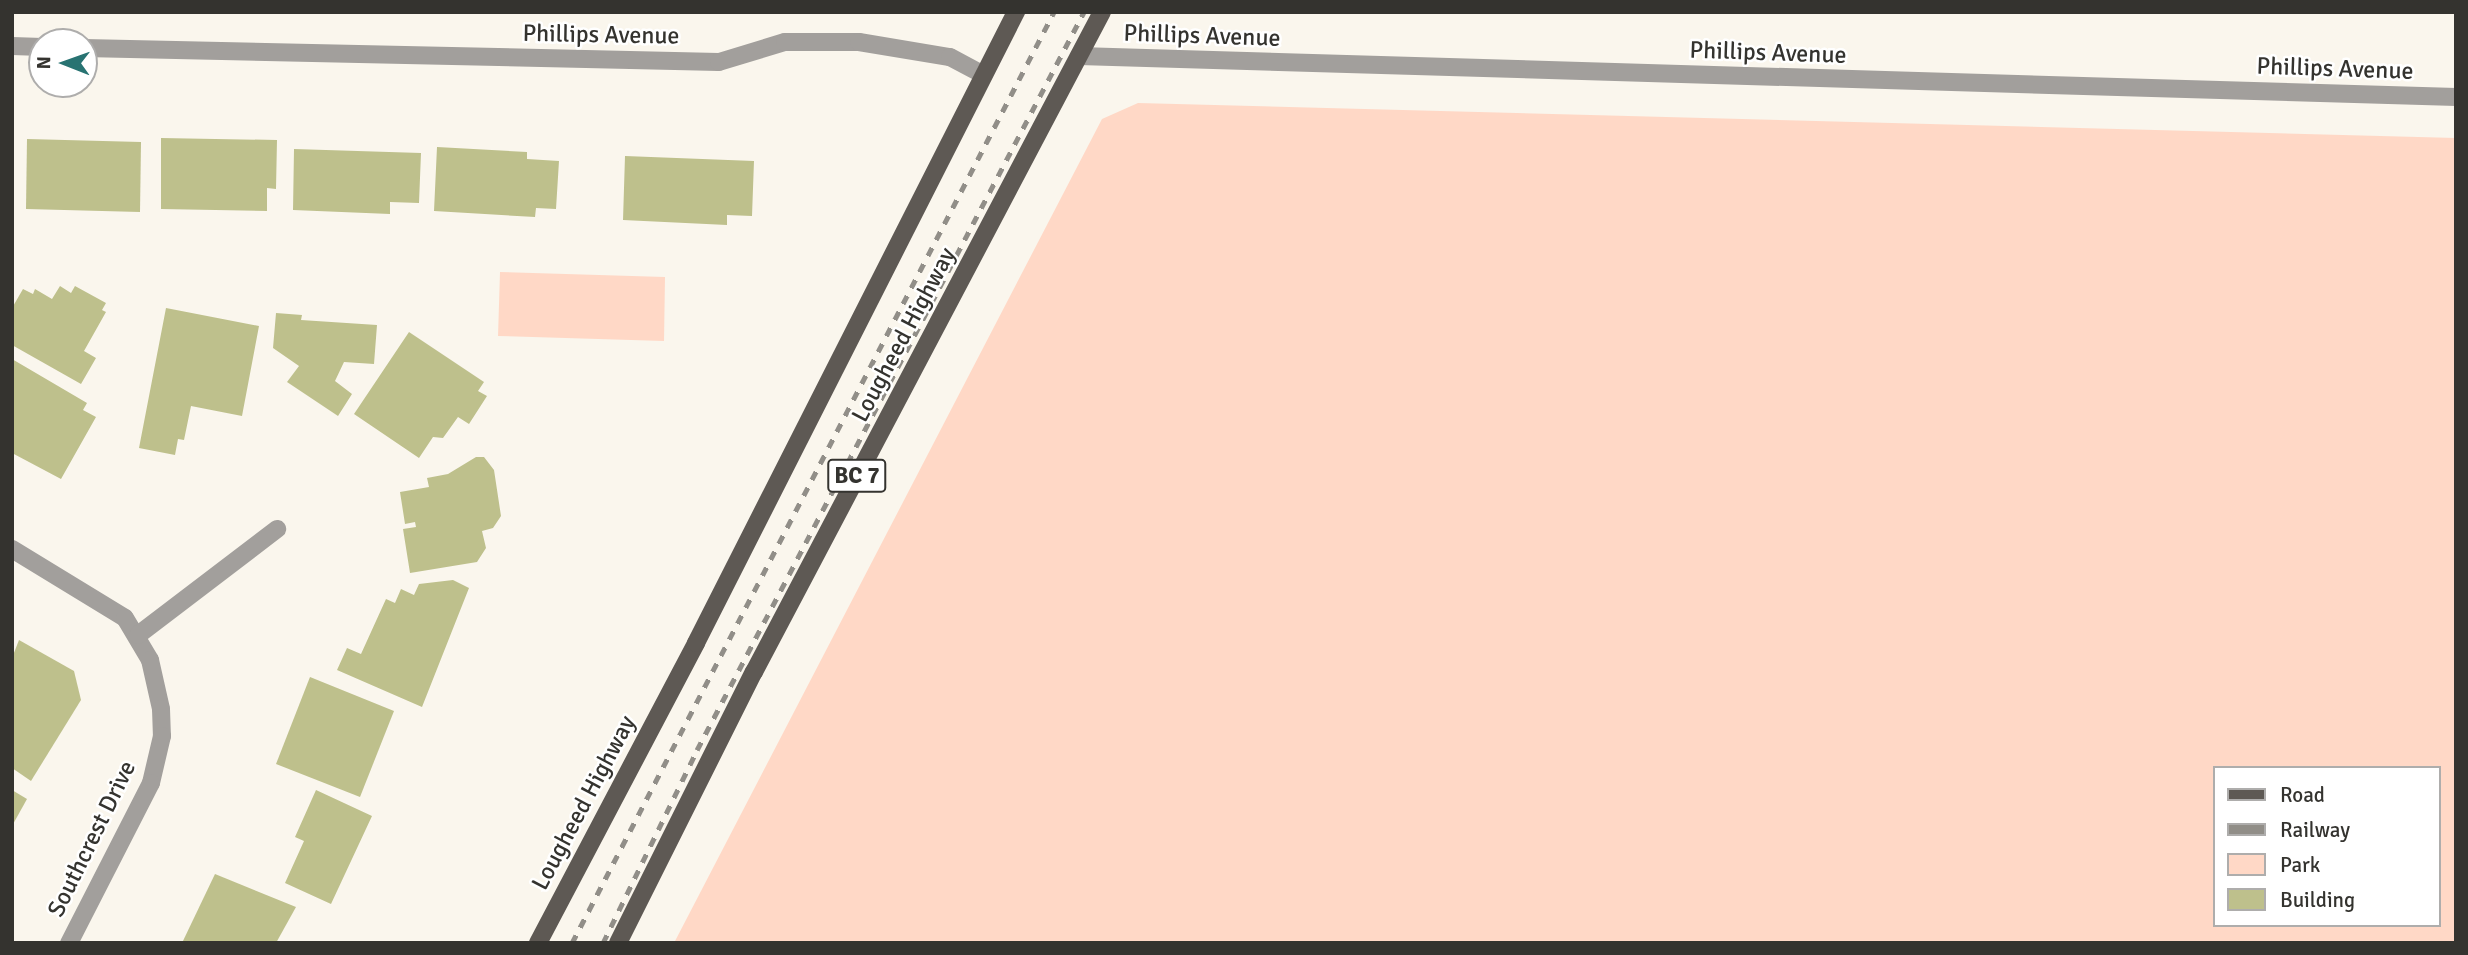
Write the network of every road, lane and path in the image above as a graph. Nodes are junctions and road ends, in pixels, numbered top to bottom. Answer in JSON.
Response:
{"nodes":[{"id":1,"x":1016,"y":12,"type":"edge"},
{"id":2,"x":1102,"y":12,"type":"edge"},
{"id":3,"x":98,"y":48,"type":"edge"},
{"id":4,"x":1079,"y":56,"type":"junction"},
{"id":5,"x":984,"y":75,"type":"junction"},
{"id":6,"x":2456,"y":97,"type":"edge"},
{"id":7,"x":277,"y":529,"type":"dead end"},
{"id":8,"x":12,"y":549,"type":"edge"},
{"id":9,"x":138,"y":635,"type":"junction"},
{"id":10,"x":69,"y":943,"type":"edge"},
{"id":11,"x":537,"y":943,"type":"edge"},
{"id":12,"x":618,"y":943,"type":"edge"}],
"edges":[{"from":1,"to":5,"type":"main road","name":"Lougheed Highway","number":"BC 7"},
{"from":2,"to":4,"type":"main road","name":"Lougheed Highway","number":"BC 7"},
{"from":3,"to":5,"type":"street","name":"Phillips Avenue"},
{"from":4,"to":6,"type":"street","name":"Phillips Avenue"},
{"from":4,"to":12,"type":"main road","name":"Lougheed Highway","number":"BC 7"},
{"from":5,"to":11,"type":"main road","name":"Lougheed Highway","number":"BC 7"},
{"from":7,"to":9,"type":"street"},
{"from":8,"to":9,"type":"street","name":"Southcrest Drive"},
{"from":9,"to":10,"type":"street","name":"Southcrest Drive"}]}
